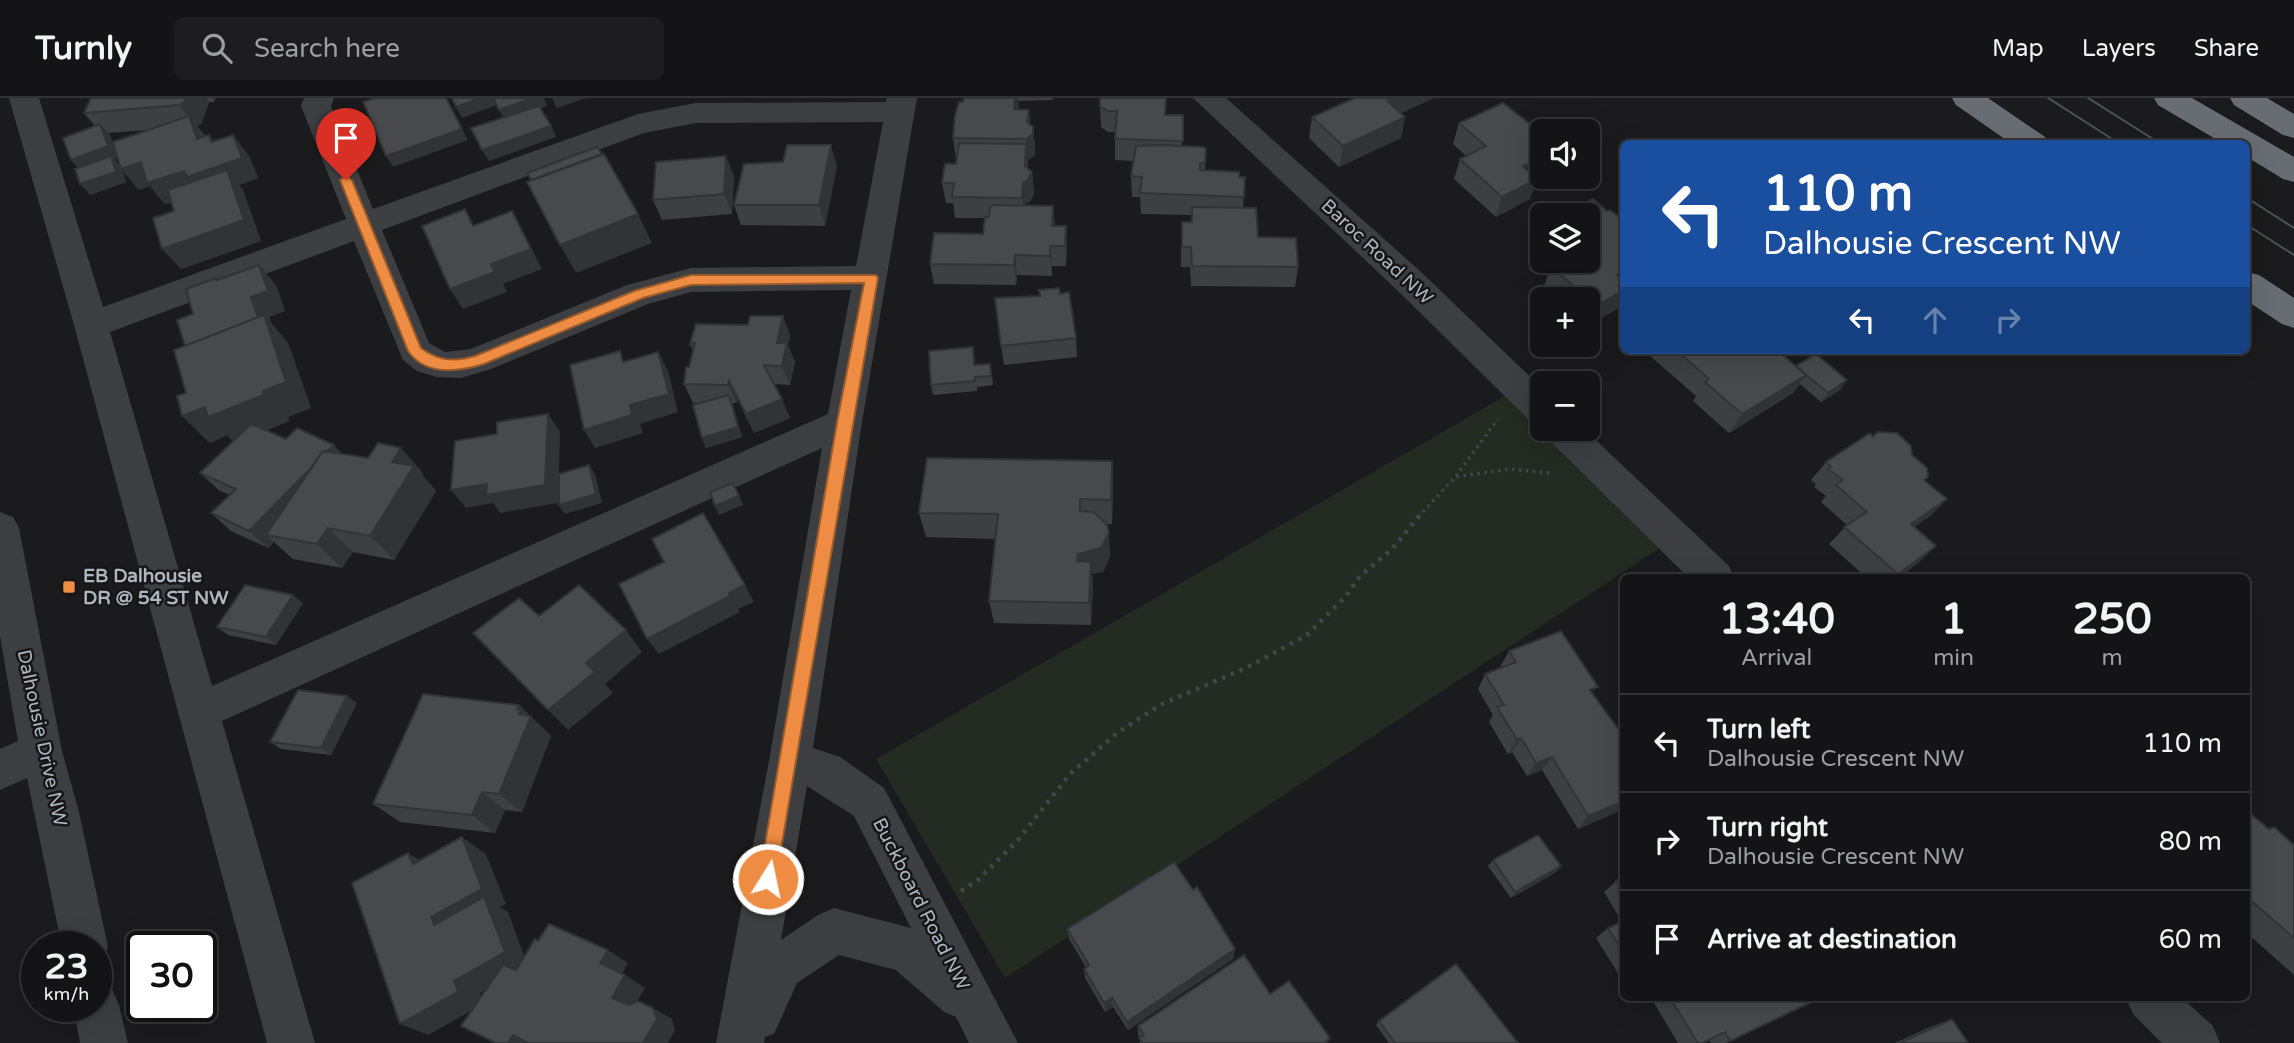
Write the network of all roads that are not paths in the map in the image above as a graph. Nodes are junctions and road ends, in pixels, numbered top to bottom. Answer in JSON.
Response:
{"nodes":[{"id":1,"x":24,"y":98,"type":"edge"},
{"id":2,"x":319,"y":98,"type":"edge"},
{"id":3,"x":1208,"y":98,"type":"edge"},
{"id":4,"x":1950,"y":98,"type":"edge"},
{"id":5,"x":1967,"y":98,"type":"edge"},
{"id":6,"x":2169,"y":98,"type":"edge"},
{"id":7,"x":2245,"y":98,"type":"edge"},
{"id":8,"x":901,"y":105,"type":"edge"},
{"id":9,"x":2008,"y":126,"type":"junction"},
{"id":10,"x":2294,"y":128,"type":"edge"},
{"id":11,"x":2028,"y":140,"type":"edge"},
{"id":12,"x":2241,"y":140,"type":"edge"},
{"id":13,"x":2250,"y":145,"type":"edge"},
{"id":14,"x":2294,"y":171,"type":"edge"},
{"id":15,"x":364,"y":224,"type":"junction"},
{"id":16,"x":871,"y":278,"type":"junction"},
{"id":17,"x":2250,"y":286,"type":"edge"},
{"id":18,"x":2294,"y":315,"type":"edge"},
{"id":19,"x":91,"y":325,"type":"junction"},
{"id":20,"x":1530,"y":398,"type":"edge"},
{"id":21,"x":844,"y":422,"type":"junction"},
{"id":22,"x":1574,"y":441,"type":"edge"},
{"id":23,"x":0,"y":528,"type":"edge"},
{"id":24,"x":1711,"y":574,"type":"edge"},
{"id":25,"x":199,"y":712,"type":"junction"},
{"id":26,"x":41,"y":751,"type":"junction"},
{"id":27,"x":790,"y":761,"type":"junction"},
{"id":28,"x":0,"y":770,"type":"edge"},
{"id":29,"x":82,"y":931,"type":"edge"},
{"id":30,"x":2152,"y":1001,"type":"edge"},
{"id":31,"x":100,"y":1022,"type":"edge"},
{"id":32,"x":986,"y":1027,"type":"edge"},
{"id":33,"x":104,"y":1043,"type":"edge"},
{"id":34,"x":291,"y":1043,"type":"edge"},
{"id":35,"x":742,"y":1043,"type":"edge"},
{"id":36,"x":2196,"y":1043,"type":"edge"}],
"edges":[{"from":1,"to":19,"type":"street"},
{"from":2,"to":15,"type":"street"},
{"from":3,"to":20,"type":"street","name":"Baroc Road NW"},
{"from":4,"to":9,"type":"highway"},
{"from":5,"to":9,"type":"highway"},
{"from":6,"to":12,"type":"highway"},
{"from":7,"to":10,"type":"highway"},
{"from":8,"to":15,"type":"street"},
{"from":8,"to":16,"type":"street"},
{"from":9,"to":11,"type":"highway"},
{"from":13,"to":14,"type":"highway"},
{"from":15,"to":16,"type":"street"},
{"from":15,"to":19,"type":"street"},
{"from":16,"to":21,"type":"street"},
{"from":17,"to":18,"type":"highway"},
{"from":19,"to":25,"type":"street"},
{"from":21,"to":25,"type":"street"},
{"from":21,"to":27,"type":"street"},
{"from":22,"to":24,"type":"street"},
{"from":23,"to":26,"type":"street","name":"Dalhousie Drive NW"},
{"from":25,"to":34,"type":"street"},
{"from":26,"to":28,"type":"street"},
{"from":26,"to":29,"type":"street","name":"Dalhousie Drive NW"},
{"from":27,"to":32,"type":"street","name":"Buckboard Road NW"},
{"from":27,"to":35,"type":"street"},
{"from":30,"to":36,"type":"street"},
{"from":31,"to":33,"type":"street"},
{"from":32,"to":35,"type":"street","name":"Buckboard Road NW"}]}
